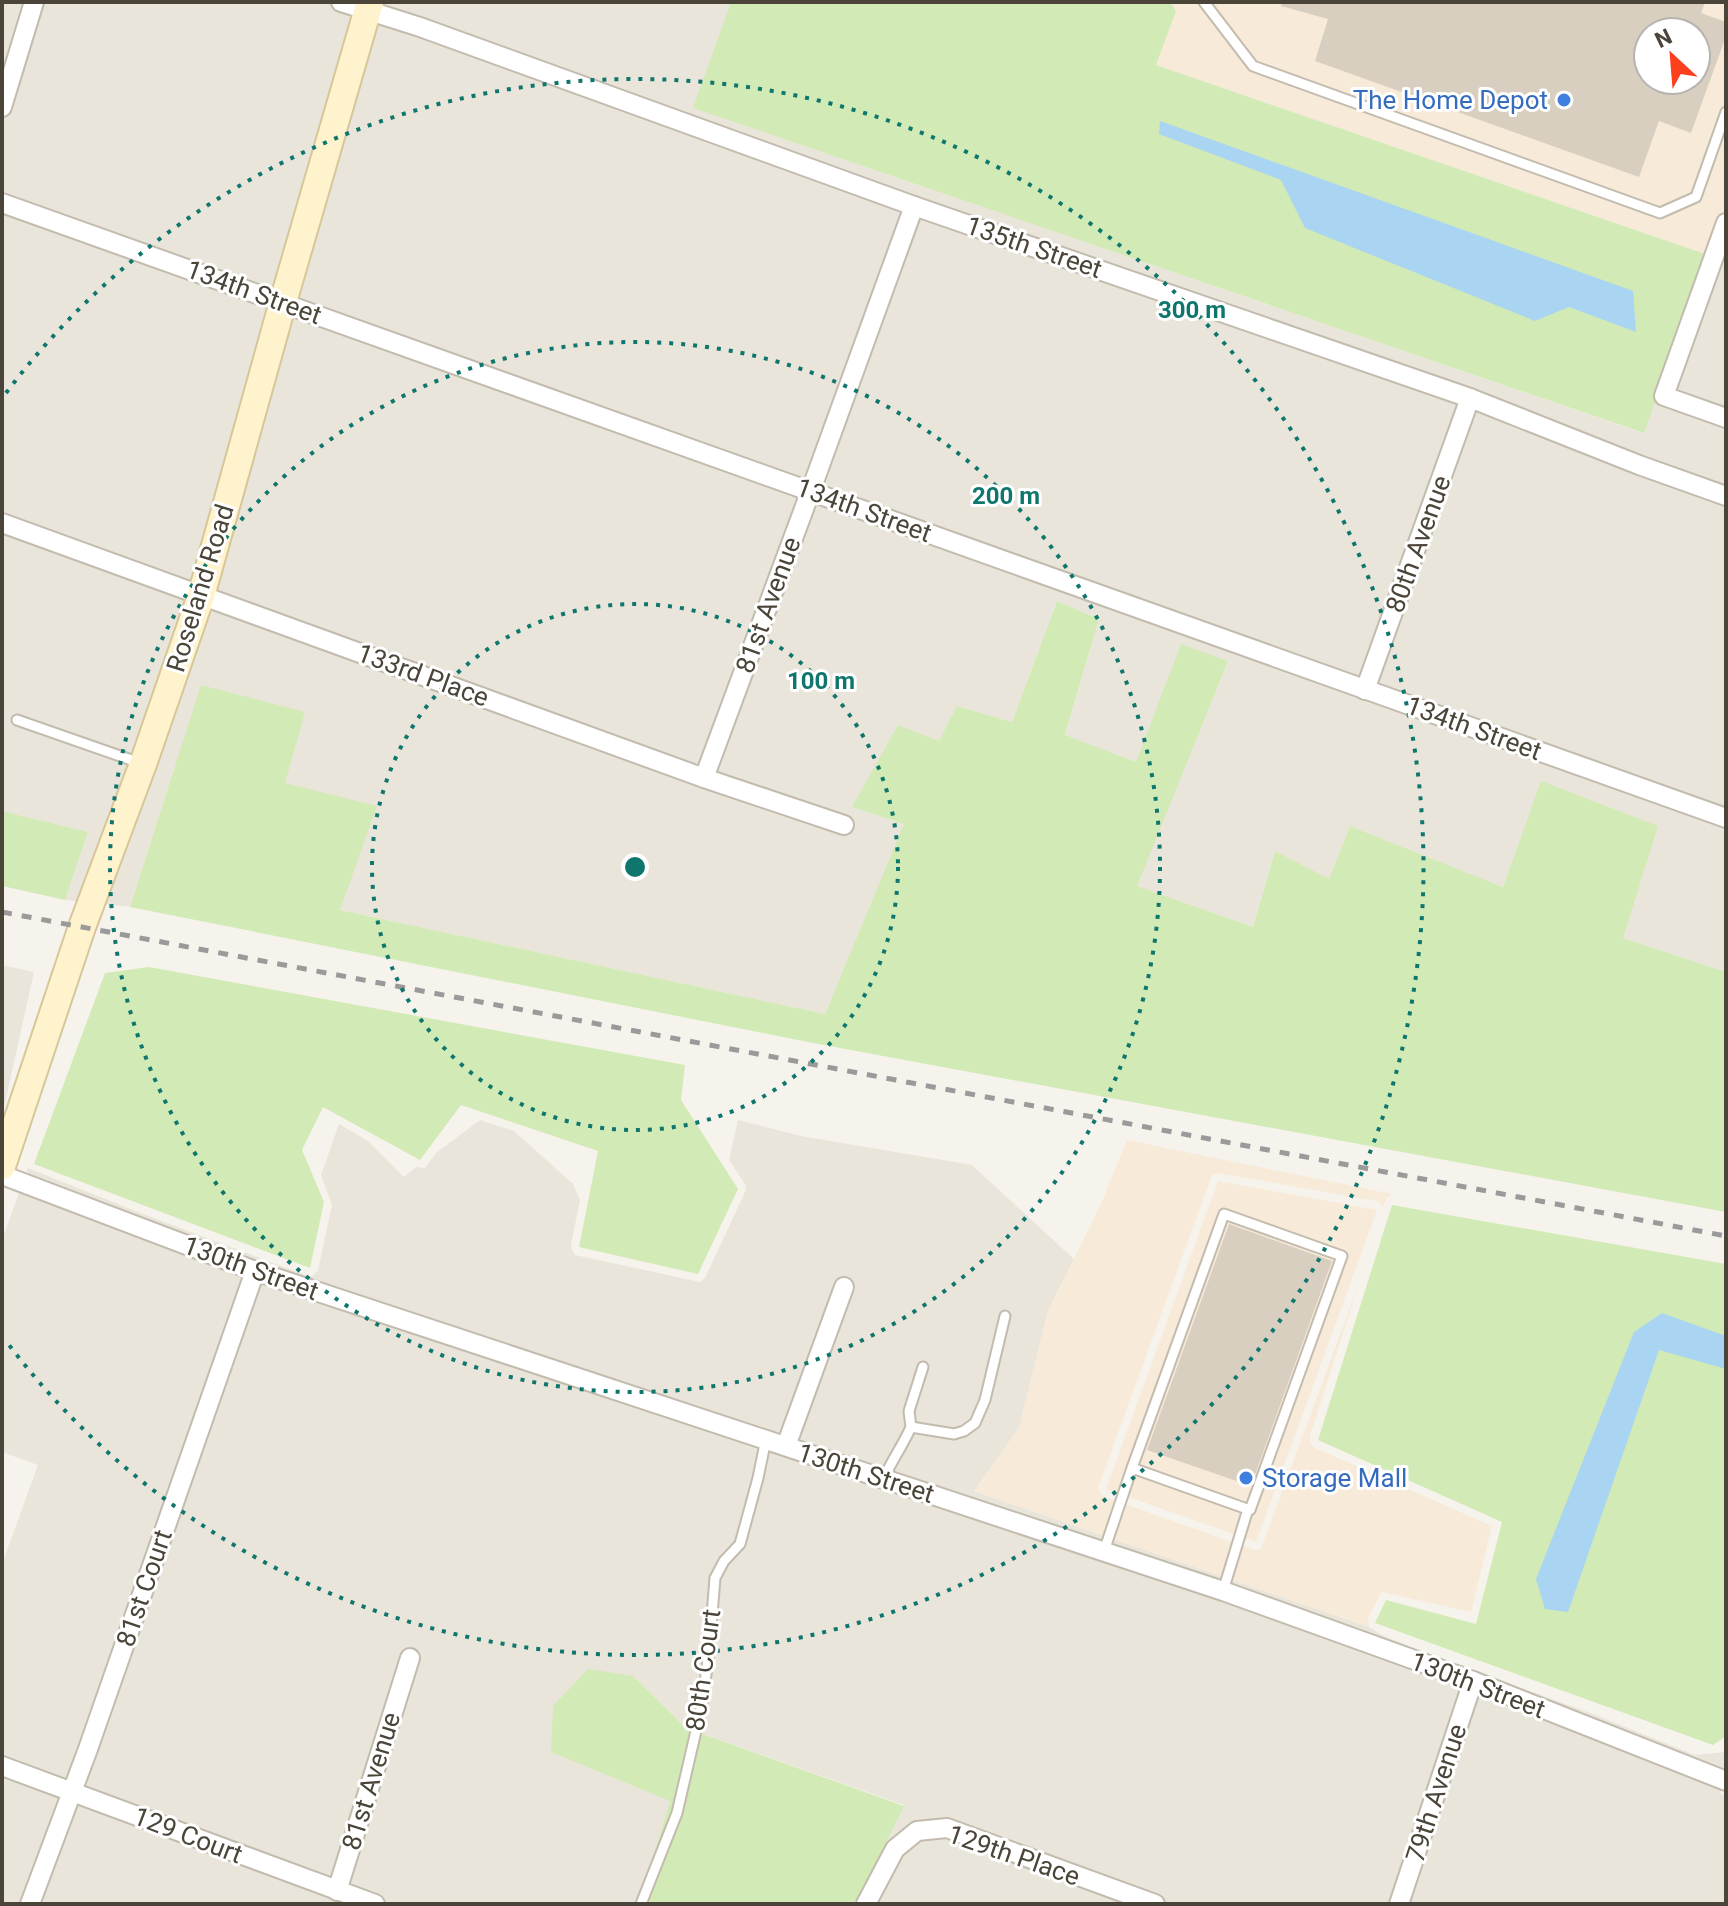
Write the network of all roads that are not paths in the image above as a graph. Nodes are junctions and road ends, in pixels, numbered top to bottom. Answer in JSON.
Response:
{"nodes":[{"id":1,"x":34,"y":2,"type":"edge"},
{"id":2,"x":341,"y":2,"type":"edge"},
{"id":3,"x":1204,"y":2,"type":"edge"},
{"id":4,"x":369,"y":6,"type":"edge"},
{"id":5,"x":2,"y":107,"type":"edge"},
{"id":6,"x":1726,"y":112,"type":"edge"},
{"id":7,"x":2,"y":203,"type":"edge"},
{"id":8,"x":914,"y":206,"type":"junction"},
{"id":9,"x":1726,"y":223,"type":"edge"},
{"id":10,"x":283,"y":302,"type":"junction"},
{"id":11,"x":1470,"y":398,"type":"junction"},
{"id":12,"x":1726,"y":418,"type":"edge"},
{"id":13,"x":811,"y":490,"type":"junction"},
{"id":14,"x":1726,"y":496,"type":"edge"},
{"id":15,"x":2,"y":523,"type":"edge"},
{"id":16,"x":201,"y":596,"type":"junction"},
{"id":17,"x":1365,"y":690,"type":"junction"},
{"id":18,"x":17,"y":720,"type":"dead end"},
{"id":19,"x":143,"y":764,"type":"junction"},
{"id":20,"x":704,"y":778,"type":"junction"},
{"id":21,"x":1726,"y":818,"type":"edge"},
{"id":22,"x":844,"y":825,"type":"dead end"},
{"id":23,"x":2,"y":1166,"type":"edge"},
{"id":24,"x":2,"y":1175,"type":"edge"},
{"id":25,"x":255,"y":1271,"type":"junction"},
{"id":26,"x":844,"y":1287,"type":"dead end"},
{"id":27,"x":1005,"y":1316,"type":"dead end"},
{"id":28,"x":923,"y":1367,"type":"dead end"},
{"id":29,"x":911,"y":1427,"type":"junction"},
{"id":30,"x":766,"y":1439,"type":"junction"},
{"id":31,"x":786,"y":1446,"type":"junction"},
{"id":32,"x":1132,"y":1468,"type":"junction"},
{"id":33,"x":884,"y":1478,"type":"junction"},
{"id":34,"x":1248,"y":1509,"type":"junction"},
{"id":35,"x":1104,"y":1551,"type":"junction"},
{"id":36,"x":1223,"y":1591,"type":"junction"},
{"id":37,"x":410,"y":1658,"type":"dead end"},
{"id":38,"x":1473,"y":1681,"type":"junction"},
{"id":39,"x":2,"y":1766,"type":"edge"},
{"id":40,"x":1726,"y":1781,"type":"edge"},
{"id":41,"x":72,"y":1791,"type":"junction"},
{"id":42,"x":334,"y":1897,"type":"edge"},
{"id":43,"x":30,"y":1904,"type":"edge"},
{"id":44,"x":375,"y":1904,"type":"edge"},
{"id":45,"x":641,"y":1904,"type":"edge"},
{"id":46,"x":866,"y":1904,"type":"edge"},
{"id":47,"x":1155,"y":1904,"type":"edge"},
{"id":48,"x":1399,"y":1904,"type":"edge"}],
"edges":[{"from":1,"to":5,"type":"street"},
{"from":2,"to":4,"type":"street","name":"135th Street"},
{"from":3,"to":6,"type":"lane"},
{"from":4,"to":8,"type":"street","name":"135th Street"},
{"from":4,"to":10,"type":"main road","name":"Roseland Road"},
{"from":7,"to":10,"type":"street","name":"134th Street"},
{"from":8,"to":11,"type":"street","name":"135th Street"},
{"from":8,"to":13,"type":"street","name":"81st Avenue"},
{"from":9,"to":12,"type":"street"},
{"from":10,"to":13,"type":"street","name":"134th Street"},
{"from":10,"to":16,"type":"main road","name":"Roseland Road"},
{"from":11,"to":14,"type":"street","name":"135th Street"},
{"from":11,"to":17,"type":"street","name":"80th Avenue"},
{"from":13,"to":17,"type":"street","name":"134th Street"},
{"from":13,"to":20,"type":"street","name":"81st Avenue"},
{"from":15,"to":16,"type":"street","name":"133rd Place"},
{"from":16,"to":19,"type":"main road","name":"Roseland Road"},
{"from":16,"to":20,"type":"street","name":"133rd Place"},
{"from":17,"to":21,"type":"street","name":"134th Street"},
{"from":18,"to":19,"type":"lane"},
{"from":19,"to":23,"type":"main road","name":"Roseland Road"},
{"from":20,"to":22,"type":"street","name":"133rd Place"},
{"from":24,"to":25,"type":"street","name":"130th Street"},
{"from":25,"to":30,"type":"street","name":"130th Street"},
{"from":25,"to":41,"type":"street","name":"81st Court"},
{"from":26,"to":31,"type":"street"},
{"from":27,"to":29,"type":"lane"},
{"from":28,"to":29,"type":"lane"},
{"from":29,"to":33,"type":"lane"},
{"from":30,"to":31,"type":"street","name":"130th Street"},
{"from":30,"to":45,"type":"lane","name":"80th Court"},
{"from":31,"to":33,"type":"street","name":"130th Street"},
{"from":32,"to":34,"type":"lane"},
{"from":32,"to":34,"type":"lane"},
{"from":32,"to":35,"type":"lane"},
{"from":33,"to":35,"type":"street","name":"130th Street"},
{"from":34,"to":36,"type":"lane"},
{"from":35,"to":36,"type":"street","name":"130th Street"},
{"from":36,"to":38,"type":"street","name":"130th Street"},
{"from":37,"to":42,"type":"street","name":"81st Avenue"},
{"from":38,"to":40,"type":"street","name":"130th Street"},
{"from":38,"to":48,"type":"street","name":"79th Avenue"},
{"from":39,"to":41,"type":"street","name":"129 Court"},
{"from":41,"to":42,"type":"street","name":"129 Court"},
{"from":41,"to":43,"type":"street","name":"81st Court"},
{"from":42,"to":44,"type":"street","name":"129 Court"},
{"from":46,"to":47,"type":"street","name":"129th Place"}]}
